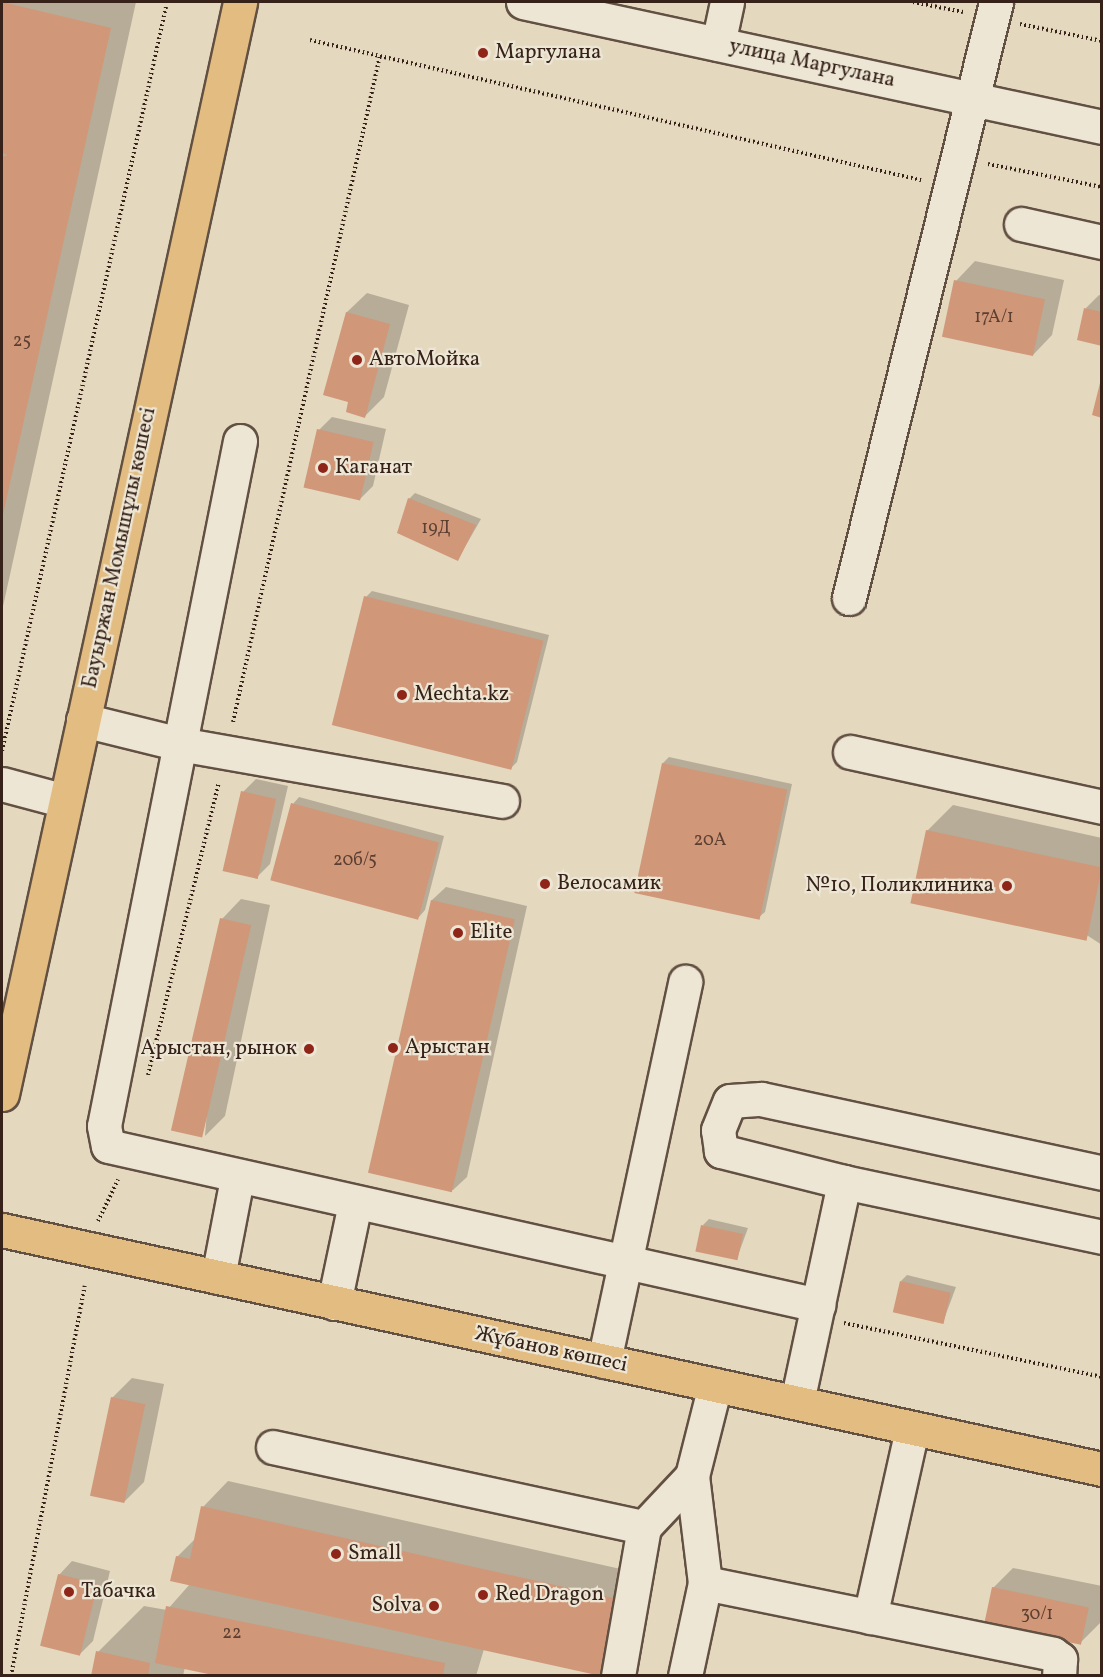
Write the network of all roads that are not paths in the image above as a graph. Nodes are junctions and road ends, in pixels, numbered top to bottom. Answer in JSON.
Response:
{"nodes":[{"id":1,"x":240,"y":2,"type":"edge"},
{"id":2,"x":523,"y":2,"type":"edge"},
{"id":3,"x":726,"y":2,"type":"edge"},
{"id":4,"x":996,"y":2,"type":"edge"},
{"id":5,"x":718,"y":44,"type":"junction"},
{"id":6,"x":974,"y":99,"type":"junction"},
{"id":7,"x":1101,"y":127,"type":"edge"},
{"id":8,"x":1021,"y":224,"type":"dead end"},
{"id":9,"x":1101,"y":242,"type":"edge"},
{"id":10,"x":240,"y":441,"type":"dead end"},
{"id":11,"x":849,"y":598,"type":"dead end"},
{"id":12,"x":83,"y":720,"type":"junction"},
{"id":13,"x":180,"y":744,"type":"junction"},
{"id":14,"x":850,"y":752,"type":"dead end"},
{"id":15,"x":2,"y":784,"type":"edge"},
{"id":16,"x":65,"y":801,"type":"junction"},
{"id":17,"x":502,"y":801,"type":"dead end"},
{"id":18,"x":1101,"y":807,"type":"edge"},
{"id":19,"x":685,"y":982,"type":"dead end"},
{"id":20,"x":2,"y":1094,"type":"edge"},
{"id":21,"x":1101,"y":1173,"type":"edge"},
{"id":22,"x":237,"y":1178,"type":"junction"},
{"id":23,"x":844,"y":1182,"type":"junction"},
{"id":24,"x":355,"y":1203,"type":"junction"},
{"id":25,"x":2,"y":1230,"type":"edge"},
{"id":26,"x":1101,"y":1237,"type":"edge"},
{"id":27,"x":625,"y":1264,"type":"junction"},
{"id":28,"x":218,"y":1277,"type":"junction"},
{"id":29,"x":334,"y":1302,"type":"junction"},
{"id":30,"x":818,"y":1305,"type":"junction"},
{"id":31,"x":604,"y":1361,"type":"junction"},
{"id":32,"x":715,"y":1385,"type":"junction"},
{"id":33,"x":797,"y":1402,"type":"junction"},
{"id":34,"x":912,"y":1429,"type":"junction"},
{"id":35,"x":273,"y":1447,"type":"dead end"},
{"id":36,"x":1101,"y":1468,"type":"edge"},
{"id":37,"x":692,"y":1476,"type":"junction"},
{"id":38,"x":644,"y":1527,"type":"junction"},
{"id":39,"x":705,"y":1583,"type":"junction"},
{"id":40,"x":870,"y":1617,"type":"junction"},
{"id":41,"x":618,"y":1676,"type":"edge"},
{"id":42,"x":685,"y":1676,"type":"edge"},
{"id":43,"x":1059,"y":1676,"type":"edge"}],
"edges":[{"from":1,"to":12,"type":"main road","name":"Бауыржан Момышұлы көшесі"},
{"from":2,"to":5,"type":"street","name":"улица Маргулана"},
{"from":3,"to":5,"type":"street"},
{"from":4,"to":6,"type":"street"},
{"from":5,"to":6,"type":"street","name":"улица Маргулана"},
{"from":6,"to":7,"type":"street","name":"улица Маргулана"},
{"from":6,"to":11,"type":"street"},
{"from":8,"to":9,"type":"street"},
{"from":10,"to":13,"type":"street"},
{"from":12,"to":13,"type":"street"},
{"from":12,"to":16,"type":"main road","name":"Бауыржан Момышұлы көшесі"},
{"from":13,"to":17,"type":"street"},
{"from":13,"to":22,"type":"street"},
{"from":14,"to":18,"type":"street"},
{"from":15,"to":16,"type":"street"},
{"from":16,"to":20,"type":"main road","name":"Бауыржан Момышұлы көшесі"},
{"from":19,"to":27,"type":"street"},
{"from":21,"to":23,"type":"street"},
{"from":22,"to":24,"type":"street"},
{"from":22,"to":28,"type":"street"},
{"from":23,"to":26,"type":"street"},
{"from":23,"to":30,"type":"street"},
{"from":24,"to":27,"type":"street"},
{"from":24,"to":29,"type":"street"},
{"from":25,"to":28,"type":"main road","name":"Жұбанов көшесі"},
{"from":27,"to":30,"type":"street"},
{"from":27,"to":31,"type":"street"},
{"from":28,"to":29,"type":"main road","name":"Жұбанов көшесі"},
{"from":29,"to":31,"type":"main road","name":"Жұбанов көшесі"},
{"from":30,"to":33,"type":"street"},
{"from":31,"to":32,"type":"main road","name":"Жұбанов көшесі"},
{"from":32,"to":33,"type":"main road","name":"Жұбанов көшесі"},
{"from":32,"to":37,"type":"street"},
{"from":33,"to":34,"type":"main road","name":"Жұбанов көшесі"},
{"from":34,"to":36,"type":"main road","name":"Жұбанов көшесі"},
{"from":34,"to":40,"type":"street"},
{"from":35,"to":38,"type":"street"},
{"from":37,"to":38,"type":"street"},
{"from":37,"to":39,"type":"street"},
{"from":38,"to":41,"type":"street"},
{"from":39,"to":40,"type":"street"},
{"from":39,"to":42,"type":"street"},
{"from":40,"to":43,"type":"street"}]}
